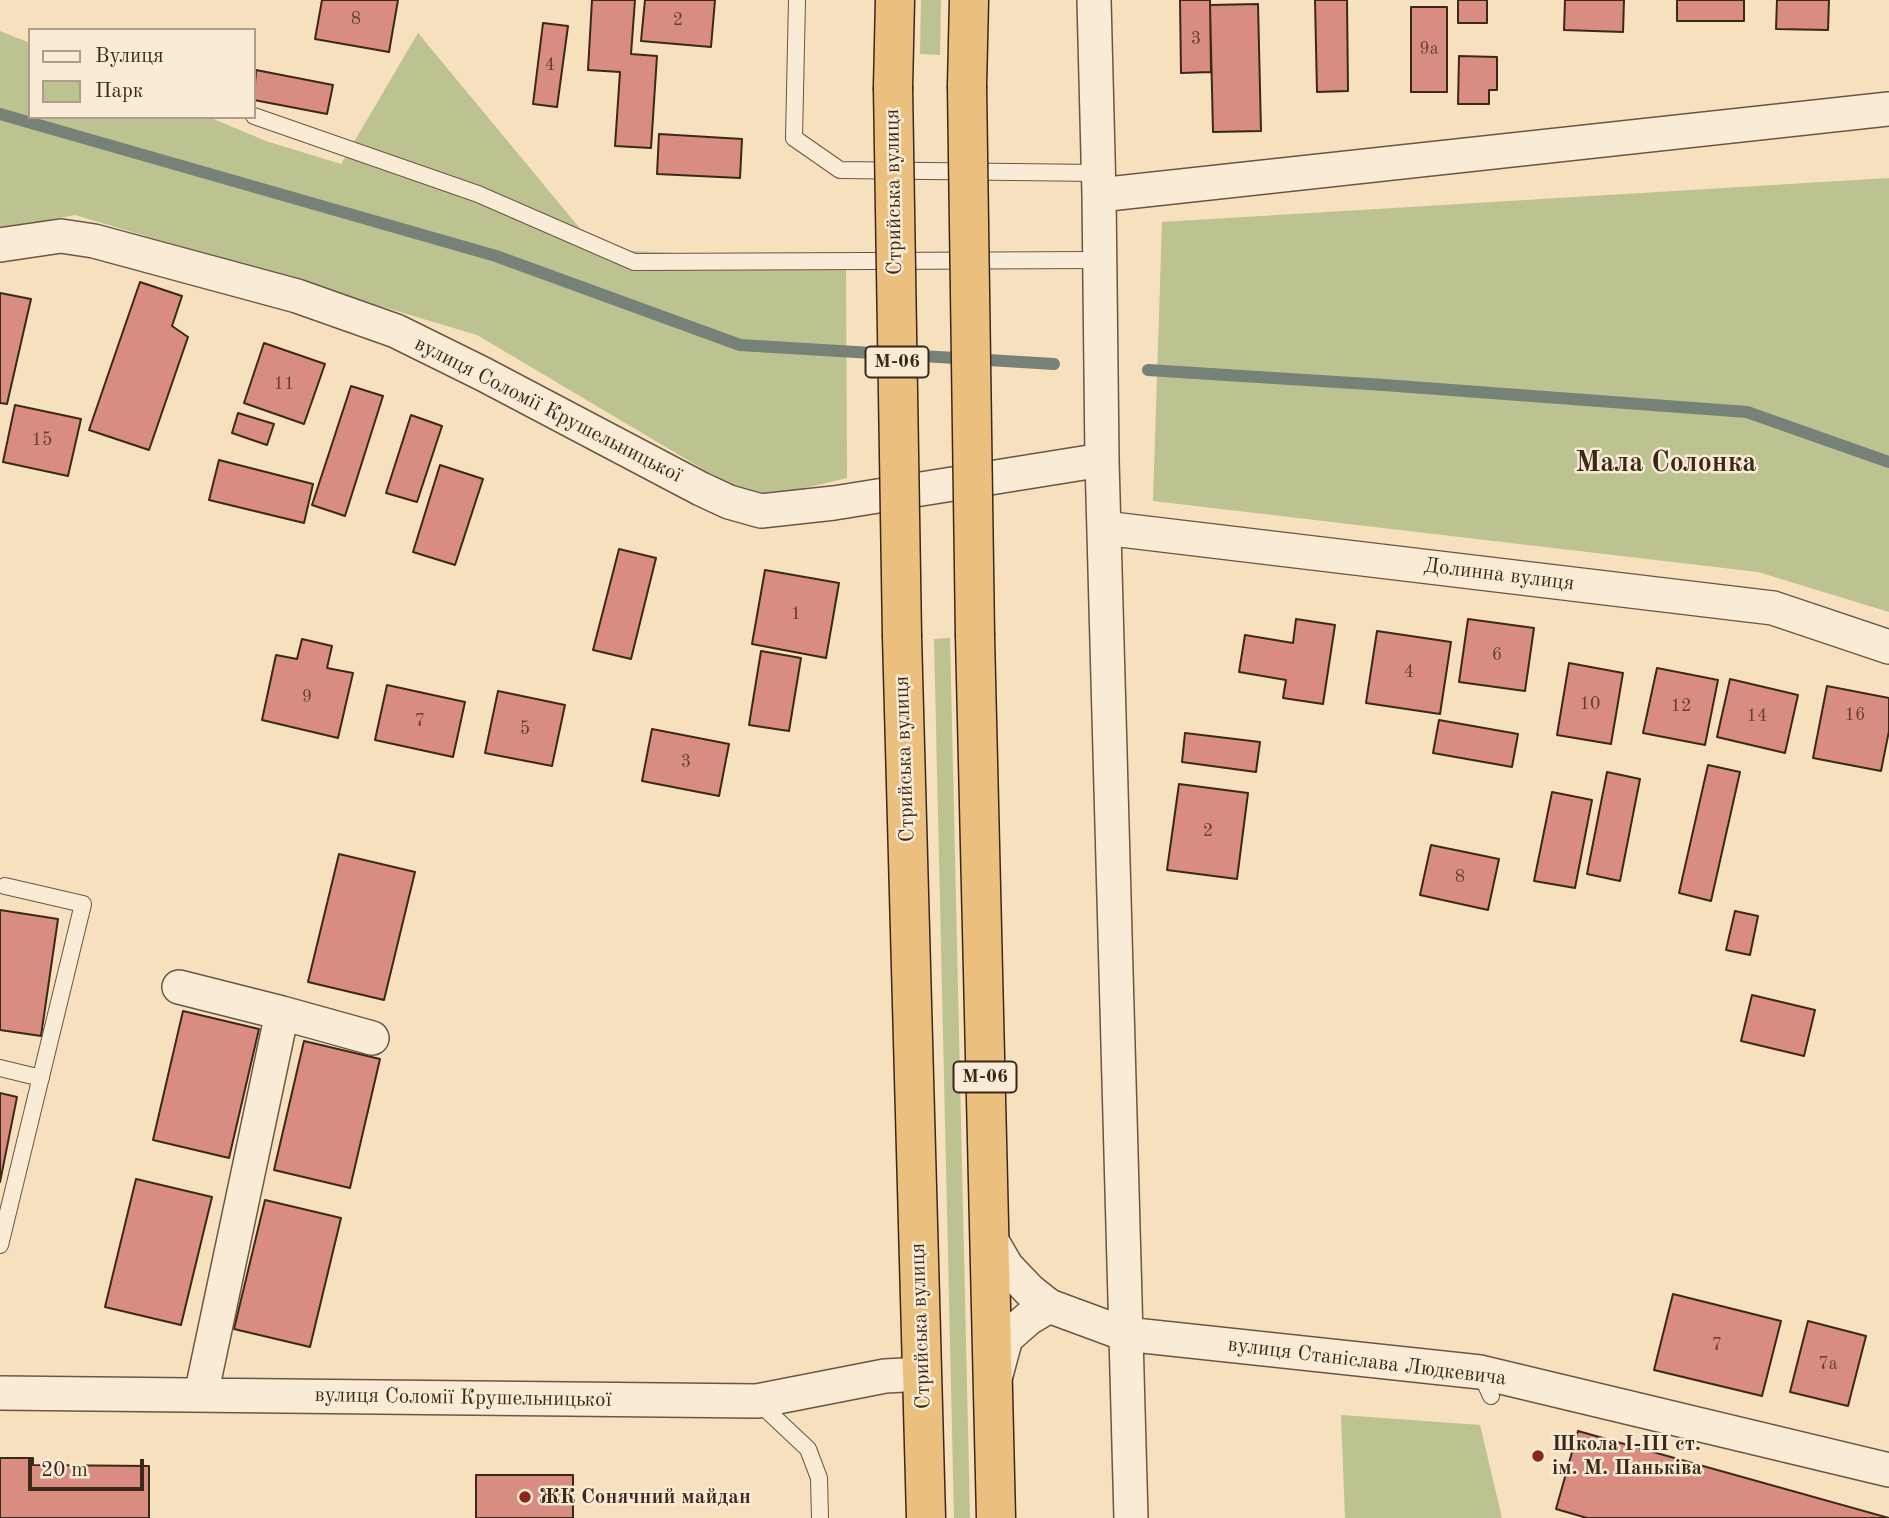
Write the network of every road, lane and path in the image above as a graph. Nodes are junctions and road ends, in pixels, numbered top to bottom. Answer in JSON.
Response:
{"nodes":[{"id":1,"x":797,"y":0,"type":"edge"},
{"id":2,"x":895,"y":0,"type":"edge"},
{"id":3,"x":969,"y":0,"type":"edge"},
{"id":4,"x":1094,"y":0,"type":"edge"},
{"id":5,"x":1889,"y":108,"type":"edge"},
{"id":6,"x":256,"y":117,"type":"edge"},
{"id":7,"x":1099,"y":184,"type":"junction"},
{"id":8,"x":0,"y":245,"type":"edge"},
{"id":9,"x":1100,"y":260,"type":"junction"},
{"id":10,"x":1102,"y":460,"type":"junction"},
{"id":11,"x":1104,"y":528,"type":"junction"},
{"id":12,"x":1889,"y":647,"type":"edge"},
{"id":13,"x":5,"y":886,"type":"dead end"},
{"id":14,"x":179,"y":987,"type":"dead end"},
{"id":15,"x":282,"y":1013,"type":"junction"},
{"id":16,"x":372,"y":1038,"type":"dead end"},
{"id":17,"x":0,"y":1069,"type":"edge"},
{"id":18,"x":41,"y":1078,"type":"junction"},
{"id":19,"x":989,"y":1237,"type":"junction"},
{"id":20,"x":0,"y":1245,"type":"edge"},
{"id":21,"x":1049,"y":1306,"type":"junction"},
{"id":22,"x":1125,"y":1334,"type":"junction"},
{"id":23,"x":923,"y":1374,"type":"junction"},
{"id":24,"x":992,"y":1390,"type":"junction"},
{"id":25,"x":0,"y":1393,"type":"edge"},
{"id":26,"x":201,"y":1395,"type":"junction"},
{"id":27,"x":757,"y":1401,"type":"junction"},
{"id":28,"x":1889,"y":1470,"type":"edge"},
{"id":29,"x":820,"y":1518,"type":"edge"},
{"id":30,"x":926,"y":1518,"type":"edge"},
{"id":31,"x":996,"y":1518,"type":"edge"},
{"id":32,"x":1131,"y":1518,"type":"edge"}],
"edges":[{"from":1,"to":7,"type":"lane"},
{"from":2,"to":23,"type":"highway","name":"Стрийська вулиця","number":"М-06","bridge":true},
{"from":3,"to":19,"type":"highway","number":"М-06","bridge":true},
{"from":4,"to":7,"type":"street"},
{"from":5,"to":7,"type":"street"},
{"from":6,"to":9,"type":"lane"},
{"from":7,"to":9,"type":"street"},
{"from":8,"to":10,"type":"street","name":"вулиця Соломії Крушельницької"},
{"from":9,"to":10,"type":"street"},
{"from":10,"to":11,"type":"street"},
{"from":11,"to":12,"type":"street","name":"Долинна вулиця"},
{"from":11,"to":22,"type":"street"},
{"from":13,"to":18,"type":"lane"},
{"from":14,"to":15,"type":"street"},
{"from":15,"to":16,"type":"street"},
{"from":15,"to":26,"type":"street"},
{"from":17,"to":18,"type":"lane"},
{"from":18,"to":20,"type":"lane"},
{"from":19,"to":21,"type":"street","name":"вулиця Станіслава Людкевича"},
{"from":19,"to":24,"type":"highway","number":"М-06"},
{"from":21,"to":22,"type":"street","name":"вулиця Станіслава Людкевича"},
{"from":21,"to":24,"type":"street"},
{"from":22,"to":28,"type":"street","name":"вулиця Станіслава Людкевича"},
{"from":22,"to":32,"type":"street"},
{"from":23,"to":27,"type":"street","name":"вулиця Соломії Крушельницької"},
{"from":23,"to":30,"type":"highway","name":"Стрийська вулиця","number":"М-06"},
{"from":24,"to":31,"type":"highway","number":"М-06"},
{"from":25,"to":26,"type":"street","name":"вулиця Соломії Крушельницької"},
{"from":26,"to":27,"type":"street","name":"вулиця Соломії Крушельницької"},
{"from":27,"to":29,"type":"lane"}]}
